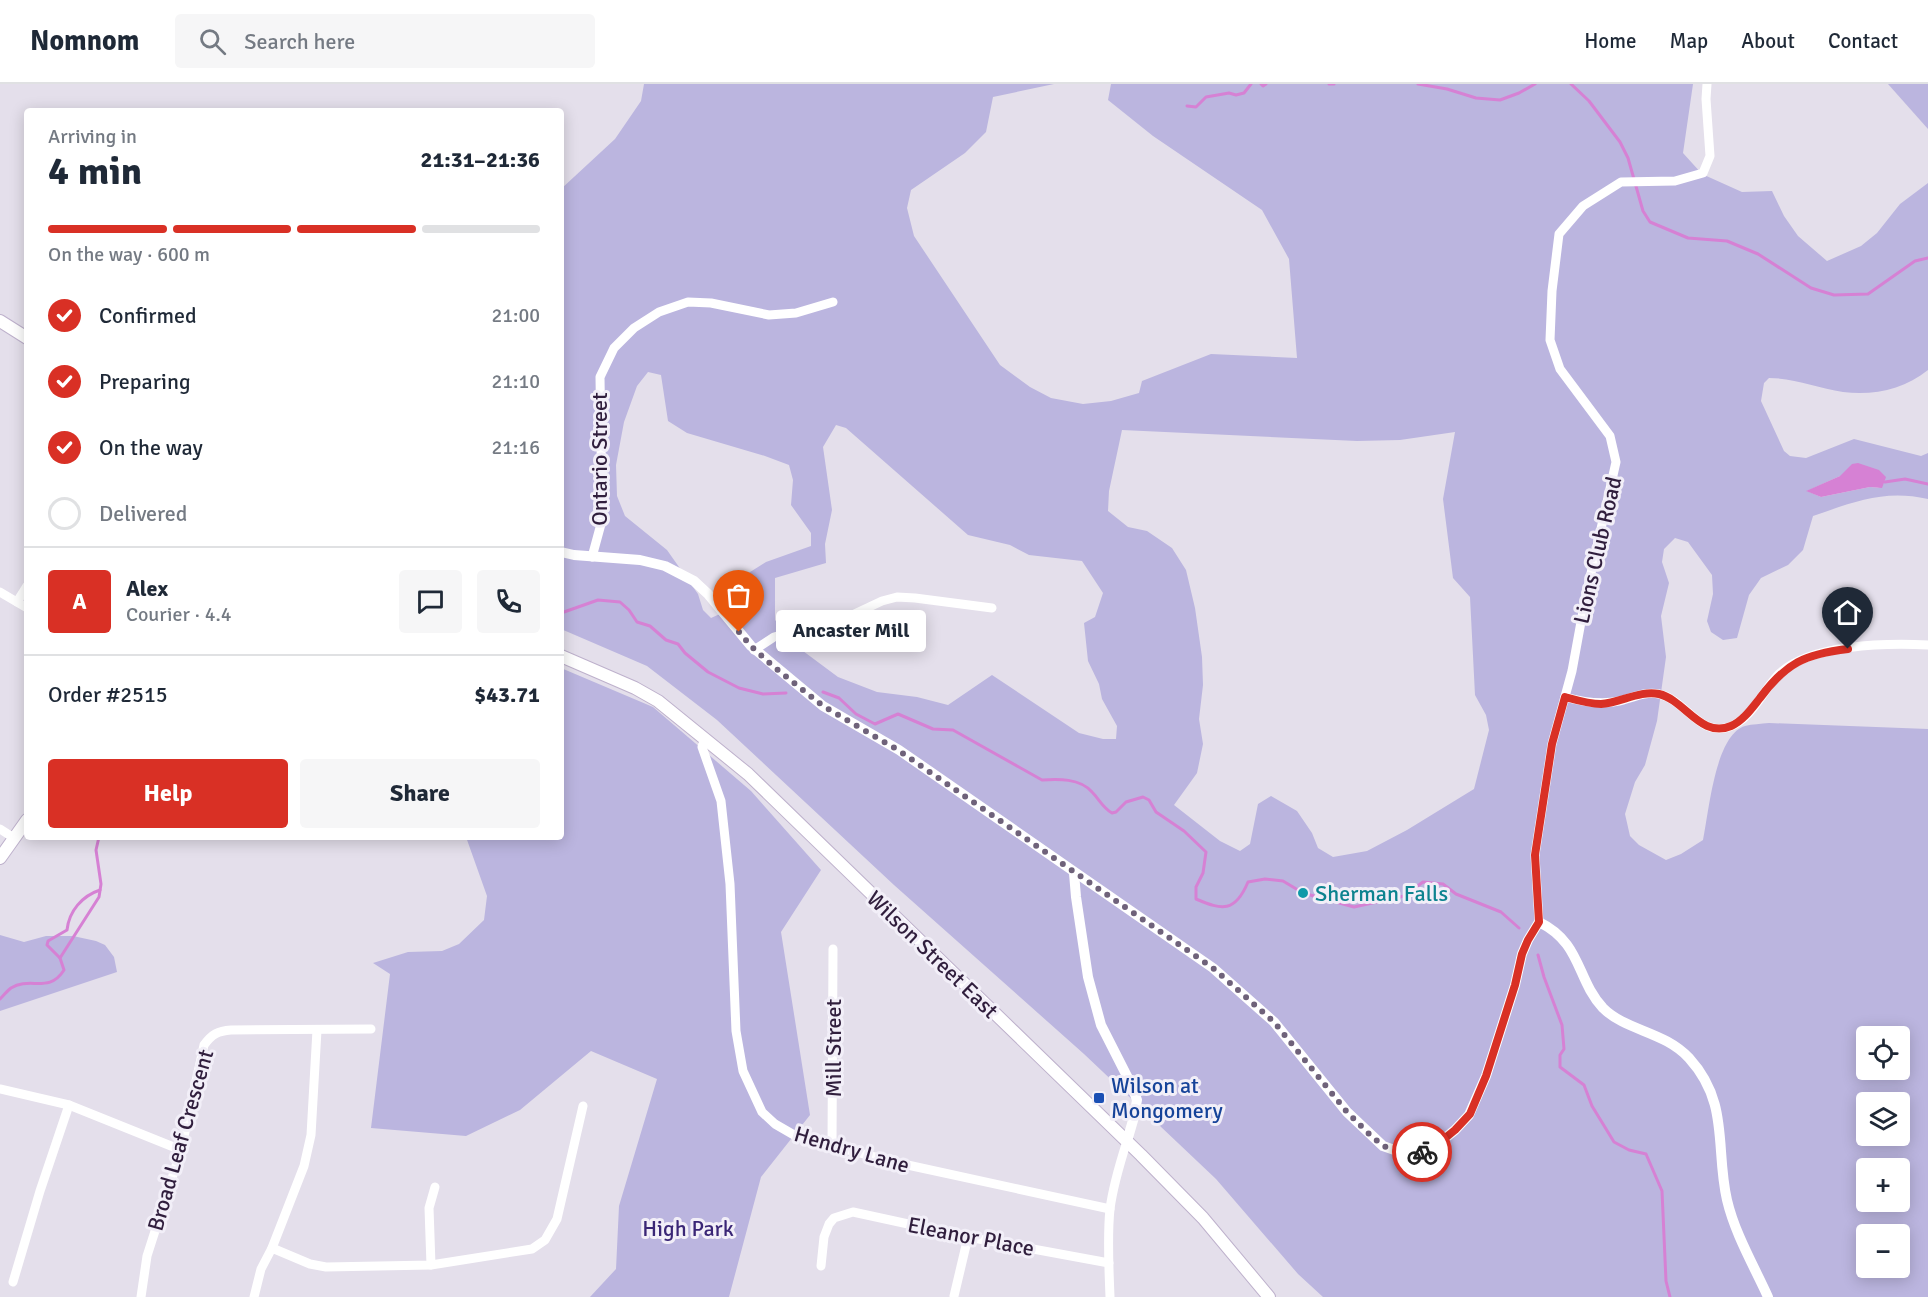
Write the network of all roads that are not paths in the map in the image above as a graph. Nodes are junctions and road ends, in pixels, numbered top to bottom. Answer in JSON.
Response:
{"nodes":[{"id":1,"x":1707,"y":84,"type":"edge"},
{"id":2,"x":833,"y":302,"type":"dead end"},
{"id":3,"x":0,"y":321,"type":"edge"},
{"id":4,"x":24,"y":336,"type":"edge"},
{"id":5,"x":564,"y":552,"type":"edge"},
{"id":6,"x":592,"y":557,"type":"junction"},
{"id":7,"x":24,"y":591,"type":"edge"},
{"id":8,"x":0,"y":592,"type":"edge"},
{"id":9,"x":17,"y":602,"type":"junction"},
{"id":10,"x":24,"y":606,"type":"edge"},
{"id":11,"x":992,"y":608,"type":"dead end"},
{"id":12,"x":1928,"y":645,"type":"edge"},
{"id":13,"x":754,"y":650,"type":"junction"},
{"id":14,"x":564,"y":657,"type":"edge"},
{"id":15,"x":1565,"y":697,"type":"junction"},
{"id":16,"x":705,"y":738,"type":"junction"},
{"id":17,"x":24,"y":824,"type":"edge"},
{"id":18,"x":0,"y":829,"type":"edge"},
{"id":19,"x":14,"y":838,"type":"junction"},
{"id":20,"x":0,"y":858,"type":"edge"},
{"id":21,"x":1074,"y":873,"type":"junction"},
{"id":22,"x":1536,"y":926,"type":"junction"},
{"id":23,"x":833,"y":949,"type":"dead end"},
{"id":24,"x":371,"y":1029,"type":"dead end"},
{"id":25,"x":316,"y":1030,"type":"junction"},
{"id":26,"x":0,"y":1089,"type":"edge"},
{"id":27,"x":69,"y":1105,"type":"junction"},
{"id":28,"x":583,"y":1106,"type":"dead end"},
{"id":29,"x":1127,"y":1141,"type":"junction"},
{"id":30,"x":832,"y":1146,"type":"junction"},
{"id":31,"x":181,"y":1150,"type":"junction"},
{"id":32,"x":435,"y":1187,"type":"dead end"},
{"id":33,"x":1110,"y":1209,"type":"junction"},
{"id":34,"x":968,"y":1237,"type":"junction"},
{"id":35,"x":272,"y":1248,"type":"junction"},
{"id":36,"x":1108,"y":1263,"type":"junction"},
{"id":37,"x":431,"y":1264,"type":"junction"},
{"id":38,"x":821,"y":1266,"type":"dead end"},
{"id":39,"x":13,"y":1282,"type":"dead end"},
{"id":40,"x":954,"y":1296,"type":"edge"},
{"id":41,"x":141,"y":1297,"type":"edge"},
{"id":42,"x":254,"y":1297,"type":"edge"},
{"id":43,"x":1110,"y":1297,"type":"edge"},
{"id":44,"x":1269,"y":1297,"type":"edge"},
{"id":45,"x":1768,"y":1297,"type":"edge"}],
"edges":[{"from":1,"to":15,"type":"street","name":"Lions Club Road"},
{"from":2,"to":6,"type":"street","name":"Ontario Street"},
{"from":3,"to":4,"type":"main road"},
{"from":5,"to":6,"type":"street"},
{"from":6,"to":13,"type":"street"},
{"from":7,"to":9,"type":"street"},
{"from":8,"to":9,"type":"street"},
{"from":9,"to":10,"type":"street"},
{"from":11,"to":13,"type":"street"},
{"from":12,"to":15,"type":"street"},
{"from":13,"to":21,"type":"street"},
{"from":14,"to":16,"type":"main road","name":"Wilson Street East"},
{"from":15,"to":22,"type":"street","name":"Lions Club Road"},
{"from":16,"to":29,"type":"main road","name":"Wilson Street East"},
{"from":16,"to":30,"type":"street","name":"Hendry Lane"},
{"from":17,"to":19,"type":"main road"},
{"from":18,"to":19,"type":"street"},
{"from":19,"to":20,"type":"main road"},
{"from":21,"to":22,"type":"street"},
{"from":21,"to":29,"type":"street"},
{"from":22,"to":45,"type":"street"},
{"from":23,"to":30,"type":"street","name":"Mill Street"},
{"from":24,"to":25,"type":"street","name":"Broad Leaf Crescent"},
{"from":25,"to":31,"type":"street","name":"Broad Leaf Crescent"},
{"from":25,"to":35,"type":"street"},
{"from":26,"to":27,"type":"street"},
{"from":27,"to":31,"type":"street"},
{"from":27,"to":39,"type":"street"},
{"from":28,"to":37,"type":"street"},
{"from":29,"to":33,"type":"street"},
{"from":29,"to":44,"type":"main road","name":"Wilson Street East"},
{"from":30,"to":33,"type":"street","name":"Hendry Lane"},
{"from":31,"to":41,"type":"street","name":"Broad Leaf Crescent"},
{"from":32,"to":37,"type":"street"},
{"from":33,"to":36,"type":"street"},
{"from":34,"to":36,"type":"street","name":"Eleanor Place"},
{"from":34,"to":38,"type":"street","name":"Eleanor Place"},
{"from":34,"to":40,"type":"street"},
{"from":35,"to":37,"type":"street"},
{"from":35,"to":42,"type":"street"},
{"from":36,"to":43,"type":"street"}]}
